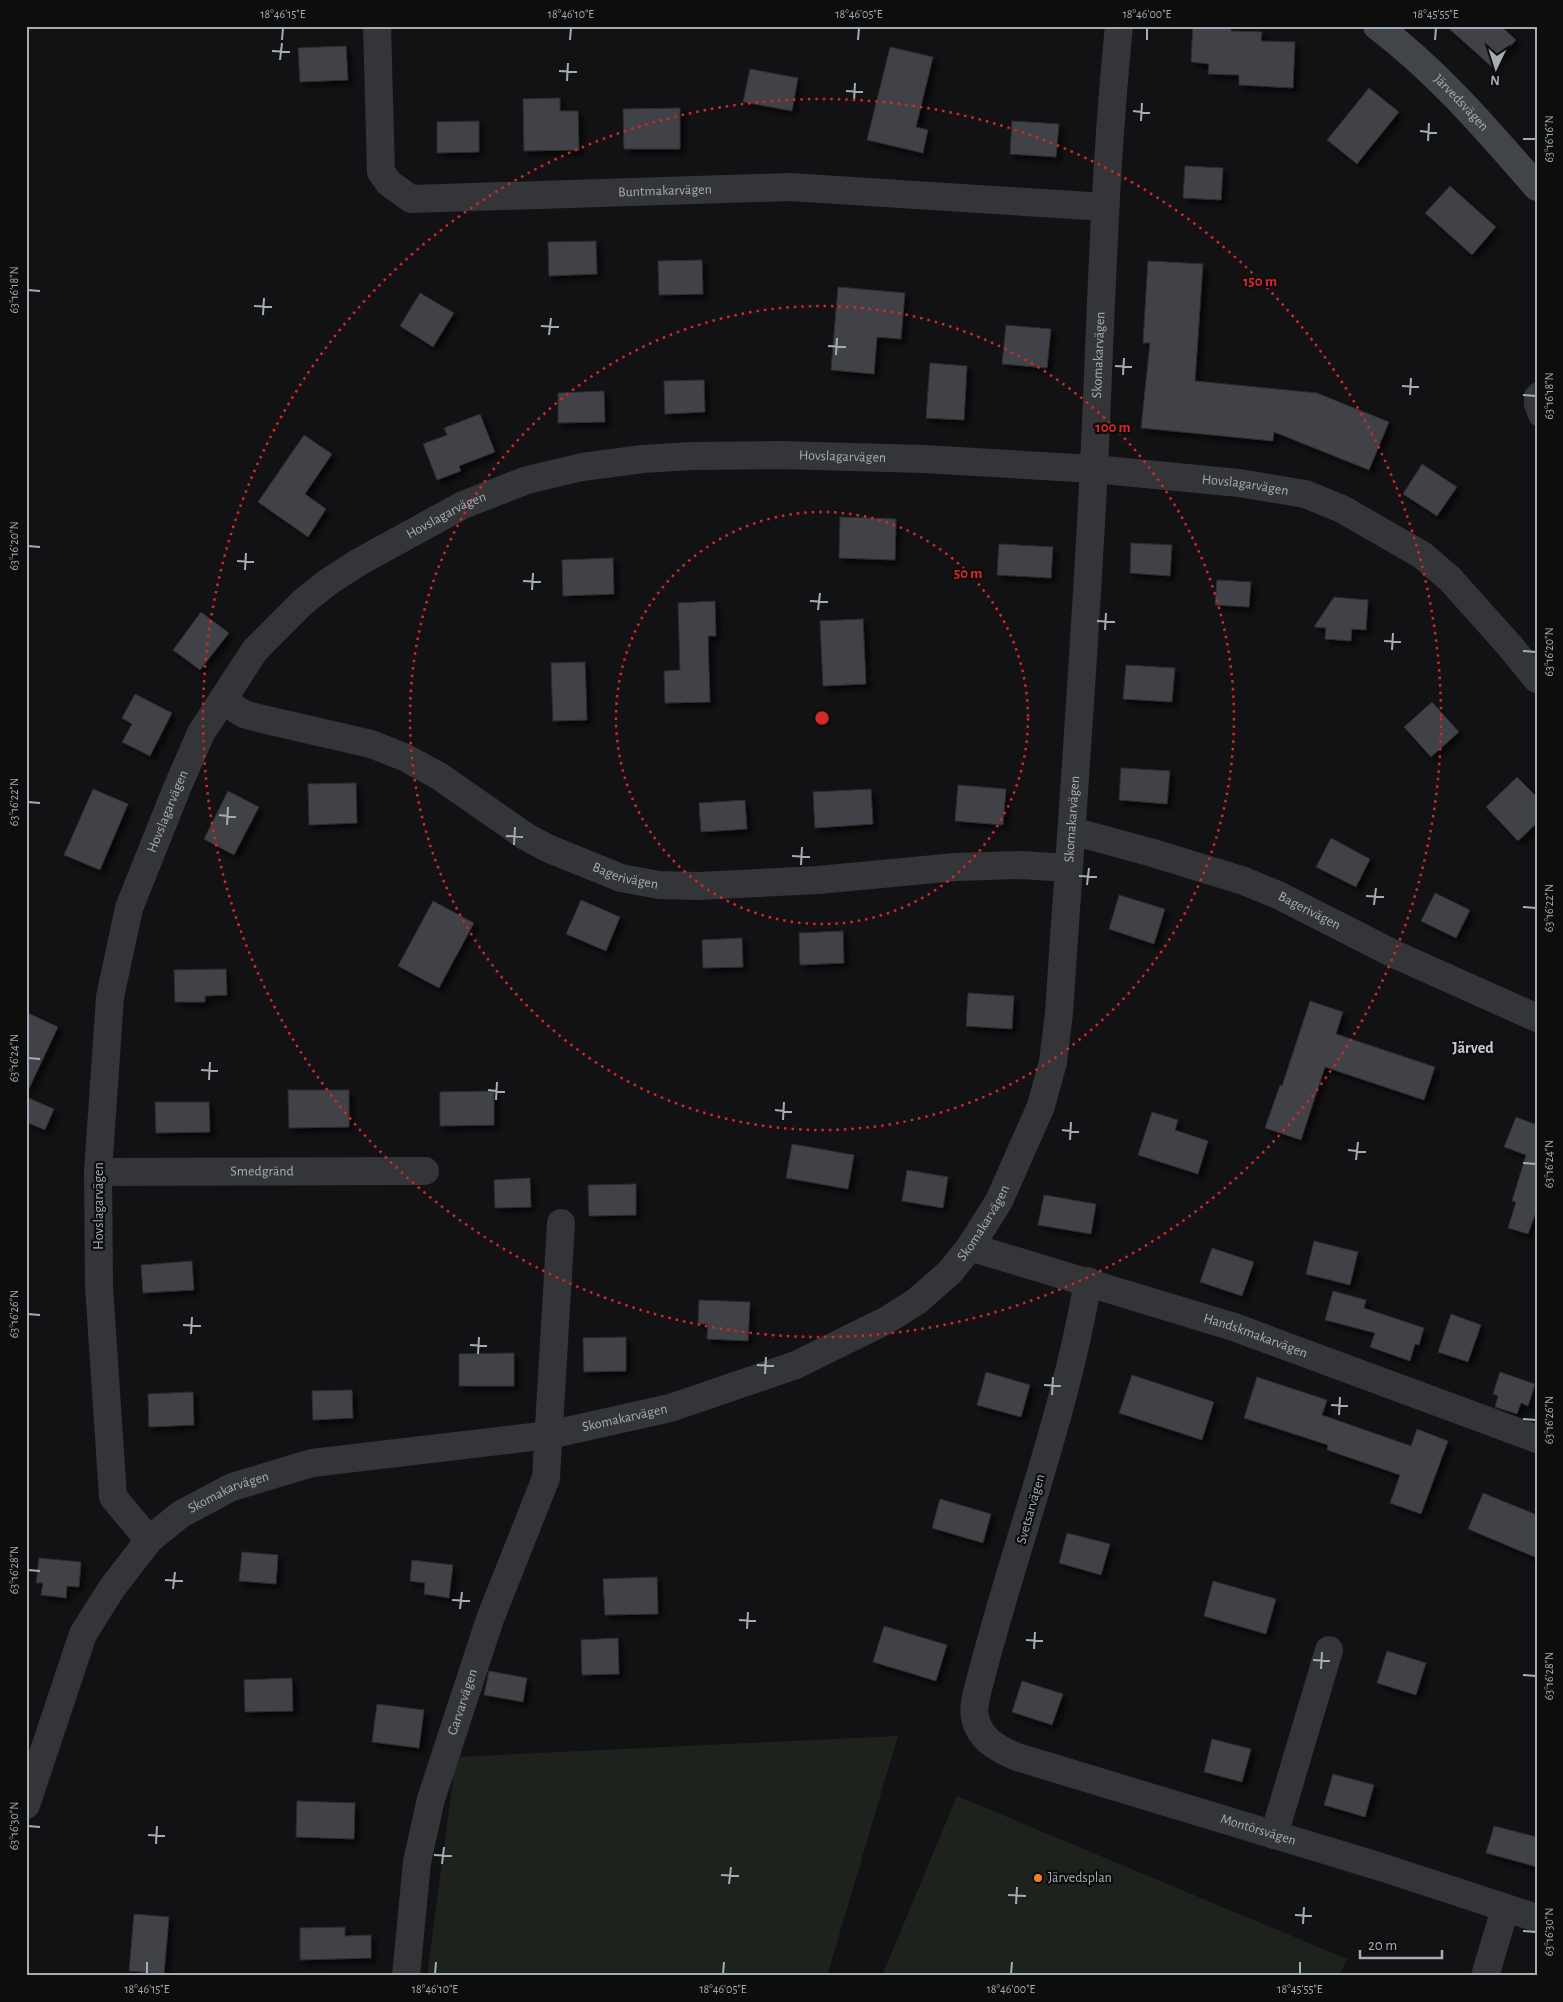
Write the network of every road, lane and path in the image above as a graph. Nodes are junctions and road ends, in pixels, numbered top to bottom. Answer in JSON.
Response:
{"nodes":[{"id":1,"x":376,"y":26,"type":"edge"},
{"id":2,"x":1119,"y":26,"type":"edge"},
{"id":3,"x":1377,"y":26,"type":"edge"},
{"id":4,"x":1537,"y":187,"type":"edge"},
{"id":5,"x":1105,"y":208,"type":"junction"},
{"id":6,"x":1537,"y":390,"type":"edge"},
{"id":7,"x":1537,"y":418,"type":"edge"},
{"id":8,"x":1094,"y":469,"type":"junction"},
{"id":9,"x":1537,"y":680,"type":"edge"},
{"id":10,"x":223,"y":701,"type":"junction"},
{"id":11,"x":1072,"y":831,"type":"junction"},
{"id":12,"x":1068,"y":868,"type":"junction"},
{"id":13,"x":1537,"y":1018,"type":"edge"},
{"id":14,"x":425,"y":1171,"type":"dead end"},
{"id":15,"x":98,"y":1172,"type":"junction"},
{"id":16,"x":561,"y":1223,"type":"dead end"},
{"id":17,"x":970,"y":1247,"type":"junction"},
{"id":18,"x":1088,"y":1282,"type":"junction"},
{"id":19,"x":549,"y":1435,"type":"junction"},
{"id":20,"x":1537,"y":1439,"type":"edge"},
{"id":21,"x":148,"y":1540,"type":"junction"},
{"id":22,"x":1329,"y":1650,"type":"dead end"},
{"id":23,"x":983,"y":1734,"type":"joint"},
{"id":24,"x":26,"y":1805,"type":"edge"},
{"id":25,"x":1274,"y":1835,"type":"junction"},
{"id":26,"x":1505,"y":1909,"type":"junction"},
{"id":27,"x":1537,"y":1918,"type":"edge"},
{"id":28,"x":406,"y":1976,"type":"edge"},
{"id":29,"x":1485,"y":1976,"type":"edge"}],
"edges":[{"from":1,"to":5,"type":"street","name":"Buntmakarvägen"},
{"from":2,"to":5,"type":"street","name":"Skomakarvägen"},
{"from":3,"to":4,"type":"street","name":"Järvedsvägen"},
{"from":5,"to":8,"type":"street","name":"Skomakarvägen"},
{"from":6,"to":7,"type":"lane"},
{"from":8,"to":9,"type":"street","name":"Hovslagarvägen"},
{"from":8,"to":10,"type":"street","name":"Hovslagarvägen"},
{"from":8,"to":11,"type":"street","name":"Skomakarvägen"},
{"from":10,"to":12,"type":"street","name":"Bagerivägen"},
{"from":10,"to":15,"type":"street","name":"Hovslagarvägen"},
{"from":11,"to":12,"type":"street","name":"Skomakarvägen"},
{"from":11,"to":13,"type":"street","name":"Bagerivägen"},
{"from":12,"to":17,"type":"street","name":"Skomakarvägen"},
{"from":14,"to":15,"type":"street","name":"Smedgränd"},
{"from":15,"to":21,"type":"street","name":"Hovslagarvägen"},
{"from":16,"to":19,"type":"street","name":"Garvarvägen"},
{"from":17,"to":18,"type":"street","name":"Handskmakarvägen"},
{"from":17,"to":19,"type":"street","name":"Skomakarvägen"},
{"from":18,"to":20,"type":"street","name":"Handskmakarvägen"},
{"from":18,"to":23,"type":"street","name":"Svetsarvägen"},
{"from":19,"to":21,"type":"street","name":"Skomakarvägen"},
{"from":19,"to":28,"type":"street","name":"Garvarvägen"},
{"from":21,"to":24,"type":"street","name":"Skomakarvägen"},
{"from":22,"to":25,"type":"street"},
{"from":23,"to":25,"type":"street","name":"Montörsvägen"},
{"from":25,"to":26,"type":"street","name":"Montörsvägen"},
{"from":26,"to":27,"type":"street","name":"Montörsvägen"},
{"from":26,"to":29,"type":"street"}]}
